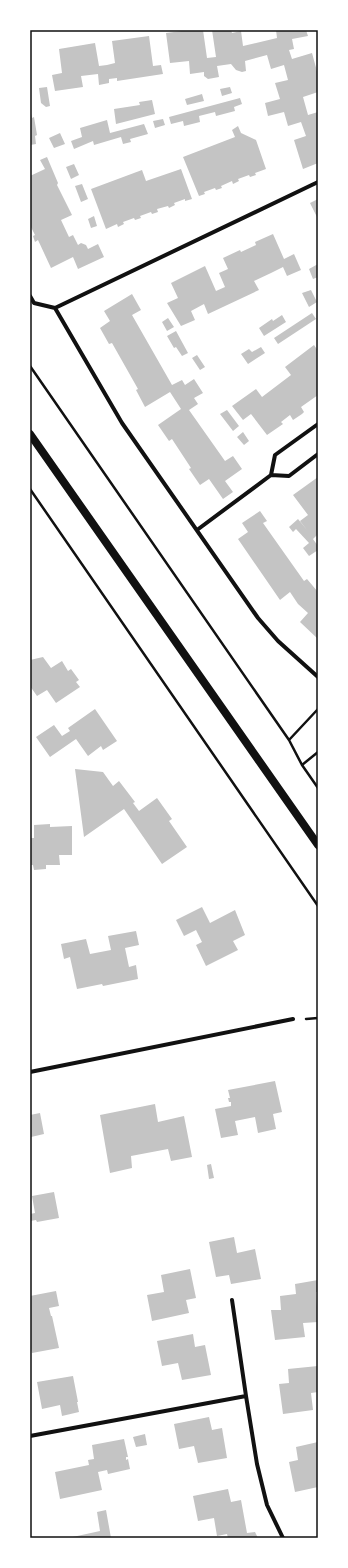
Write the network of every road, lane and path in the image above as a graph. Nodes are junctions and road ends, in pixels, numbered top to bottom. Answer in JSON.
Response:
{"nodes":[{"id":1,"x":318,"y":182,"type":"edge"},
{"id":2,"x":30,"y":296,"type":"edge"},
{"id":3,"x":55,"y":308,"type":"junction"},
{"id":4,"x":30,"y":366,"type":"edge"},
{"id":5,"x":318,"y":424,"type":"edge"},
{"id":6,"x":30,"y":434,"type":"edge"},
{"id":7,"x":318,"y":454,"type":"edge"},
{"id":8,"x":271,"y":475,"type":"junction"},
{"id":9,"x":30,"y":489,"type":"edge"},
{"id":10,"x":197,"y":530,"type":"junction"},
{"id":11,"x":318,"y":677,"type":"edge"},
{"id":12,"x":318,"y":709,"type":"edge"},
{"id":13,"x":289,"y":740,"type":"junction"},
{"id":14,"x":318,"y":752,"type":"edge"},
{"id":15,"x":302,"y":765,"type":"junction"},
{"id":16,"x":318,"y":788,"type":"edge"},
{"id":17,"x":318,"y":845,"type":"edge"},
{"id":18,"x":318,"y":906,"type":"edge"},
{"id":19,"x":293,"y":1019,"type":"dead end"},
{"id":20,"x":30,"y":1072,"type":"edge"},
{"id":21,"x":232,"y":1300,"type":"dead end"},
{"id":22,"x":246,"y":1396,"type":"junction"},
{"id":23,"x":30,"y":1436,"type":"edge"},
{"id":24,"x":283,"y":1538,"type":"edge"}],
"edges":[{"from":1,"to":3,"type":"street"},
{"from":2,"to":3,"type":"street"},
{"from":3,"to":10,"type":"street"},
{"from":4,"to":13,"type":"path"},
{"from":5,"to":8,"type":"street"},
{"from":6,"to":17,"type":"main road"},
{"from":7,"to":8,"type":"street"},
{"from":8,"to":10,"type":"street"},
{"from":9,"to":18,"type":"path"},
{"from":10,"to":11,"type":"street"},
{"from":12,"to":13,"type":"path"},
{"from":13,"to":15,"type":"path"},
{"from":14,"to":15,"type":"path"},
{"from":15,"to":16,"type":"path"},
{"from":19,"to":20,"type":"street"},
{"from":21,"to":22,"type":"street"},
{"from":22,"to":23,"type":"street"},
{"from":22,"to":24,"type":"street"}]}
